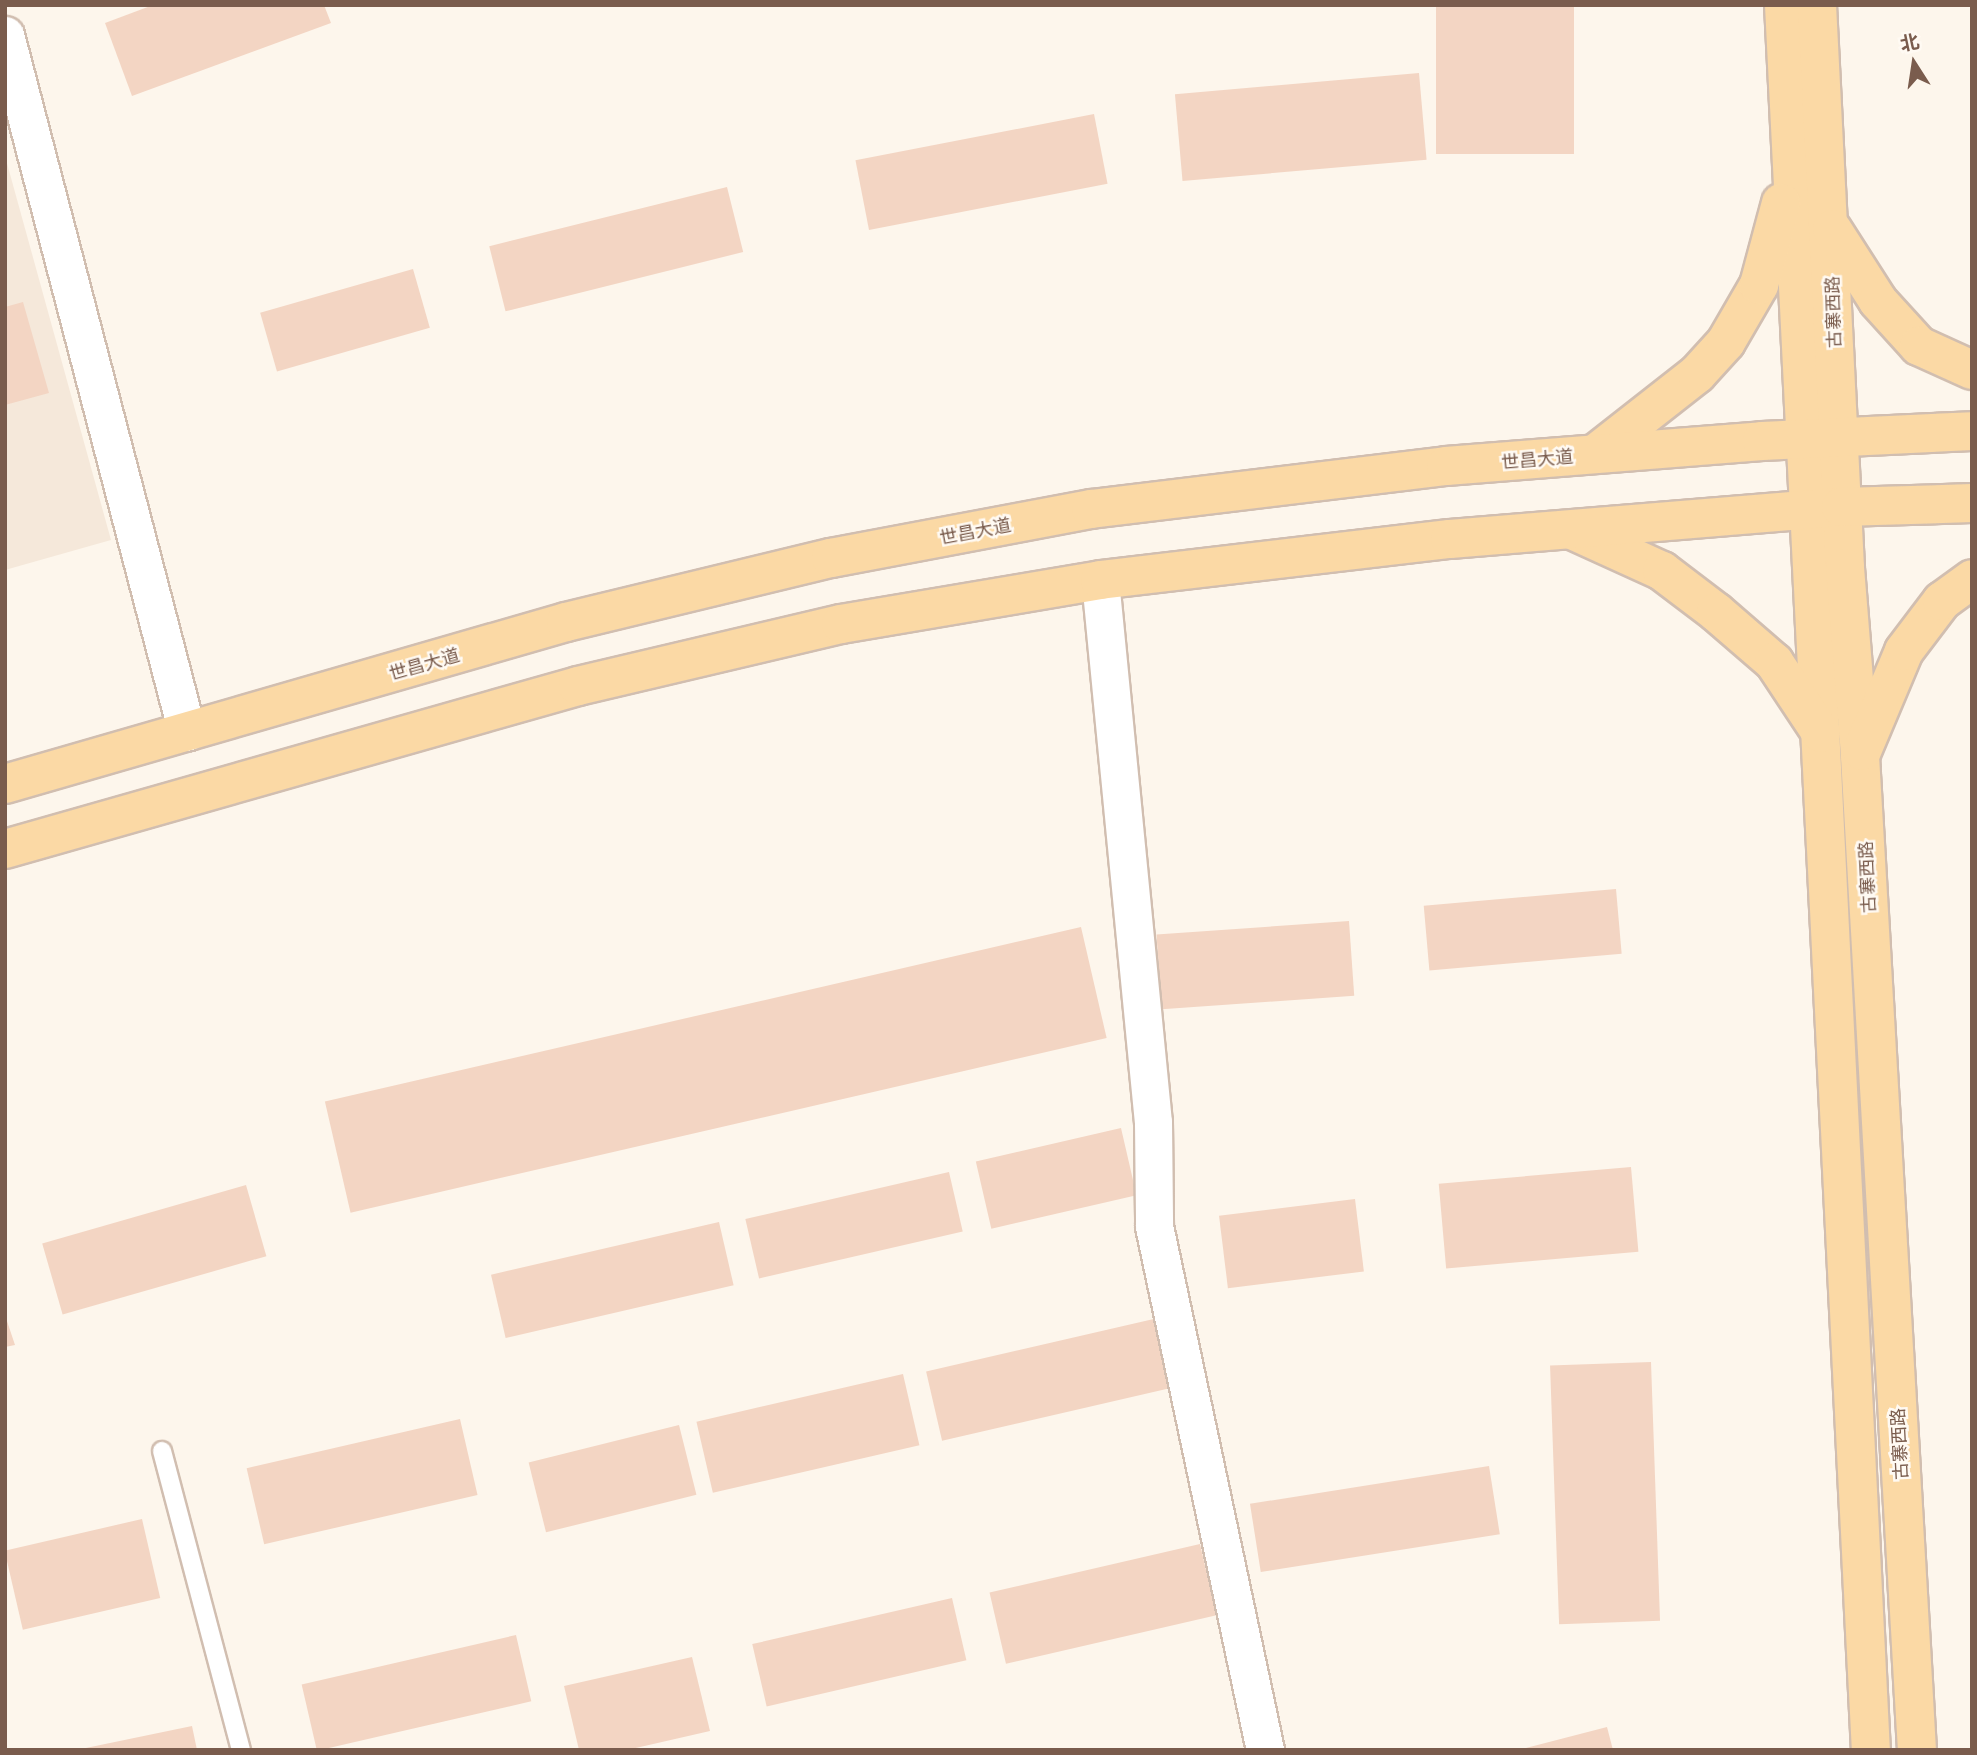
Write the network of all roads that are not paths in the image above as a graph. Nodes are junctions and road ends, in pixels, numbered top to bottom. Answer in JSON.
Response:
{"nodes":[{"id":1,"x":1784,"y":5,"type":"edge"},
{"id":2,"x":1816,"y":5,"type":"edge"},
{"id":3,"x":5,"y":35,"type":"edge"},
{"id":4,"x":1790,"y":171,"type":"junction"},
{"id":5,"x":1831,"y":226,"type":"junction"},
{"id":6,"x":1972,"y":370,"type":"edge"},
{"id":7,"x":1972,"y":431,"type":"edge"},
{"id":8,"x":1821,"y":437,"type":"junction"},
{"id":9,"x":1595,"y":454,"type":"junction"},
{"id":10,"x":1972,"y":503,"type":"edge"},
{"id":11,"x":1825,"y":508,"type":"junction"},
{"id":12,"x":1570,"y":529,"type":"junction"},
{"id":13,"x":1972,"y":579,"type":"edge"},
{"id":14,"x":1100,"y":580,"type":"junction"},
{"id":15,"x":187,"y":732,"type":"junction"},
{"id":16,"x":1821,"y":733,"type":"junction"},
{"id":17,"x":1860,"y":756,"type":"junction"},
{"id":18,"x":5,"y":784,"type":"edge"},
{"id":19,"x":5,"y":849,"type":"edge"},
{"id":20,"x":162,"y":1451,"type":"dead end"},
{"id":21,"x":241,"y":1750,"type":"edge"},
{"id":22,"x":1265,"y":1750,"type":"edge"},
{"id":23,"x":1871,"y":1750,"type":"edge"},
{"id":24,"x":1917,"y":1750,"type":"edge"}],
"edges":[{"from":1,"to":4,"type":"main road","name":"古寨西路"},
{"from":2,"to":5,"type":"main road","name":"古寨西路"},
{"from":3,"to":15,"type":"street"},
{"from":4,"to":8,"type":"main road","name":"古寨西路"},
{"from":4,"to":9,"type":"main road"},
{"from":5,"to":6,"type":"main road"},
{"from":5,"to":8,"type":"main road","name":"古寨西路"},
{"from":7,"to":8,"type":"main road","name":"世昌大道"},
{"from":8,"to":9,"type":"main road","name":"世昌大道"},
{"from":8,"to":11,"type":"main road","name":"古寨西路"},
{"from":9,"to":15,"type":"main road","name":"世昌大道"},
{"from":10,"to":11,"type":"main road"},
{"from":11,"to":12,"type":"main road"},
{"from":11,"to":16,"type":"main road","name":"古寨西路"},
{"from":11,"to":17,"type":"main road","name":"古寨西路"},
{"from":12,"to":14,"type":"main road"},
{"from":12,"to":16,"type":"main road"},
{"from":13,"to":17,"type":"main road"},
{"from":14,"to":19,"type":"main road"},
{"from":14,"to":22,"type":"street"},
{"from":15,"to":18,"type":"main road","name":"世昌大道"},
{"from":16,"to":23,"type":"main road","name":"古寨西路"},
{"from":17,"to":24,"type":"main road","name":"古寨西路"},
{"from":20,"to":21,"type":"lane"}]}
